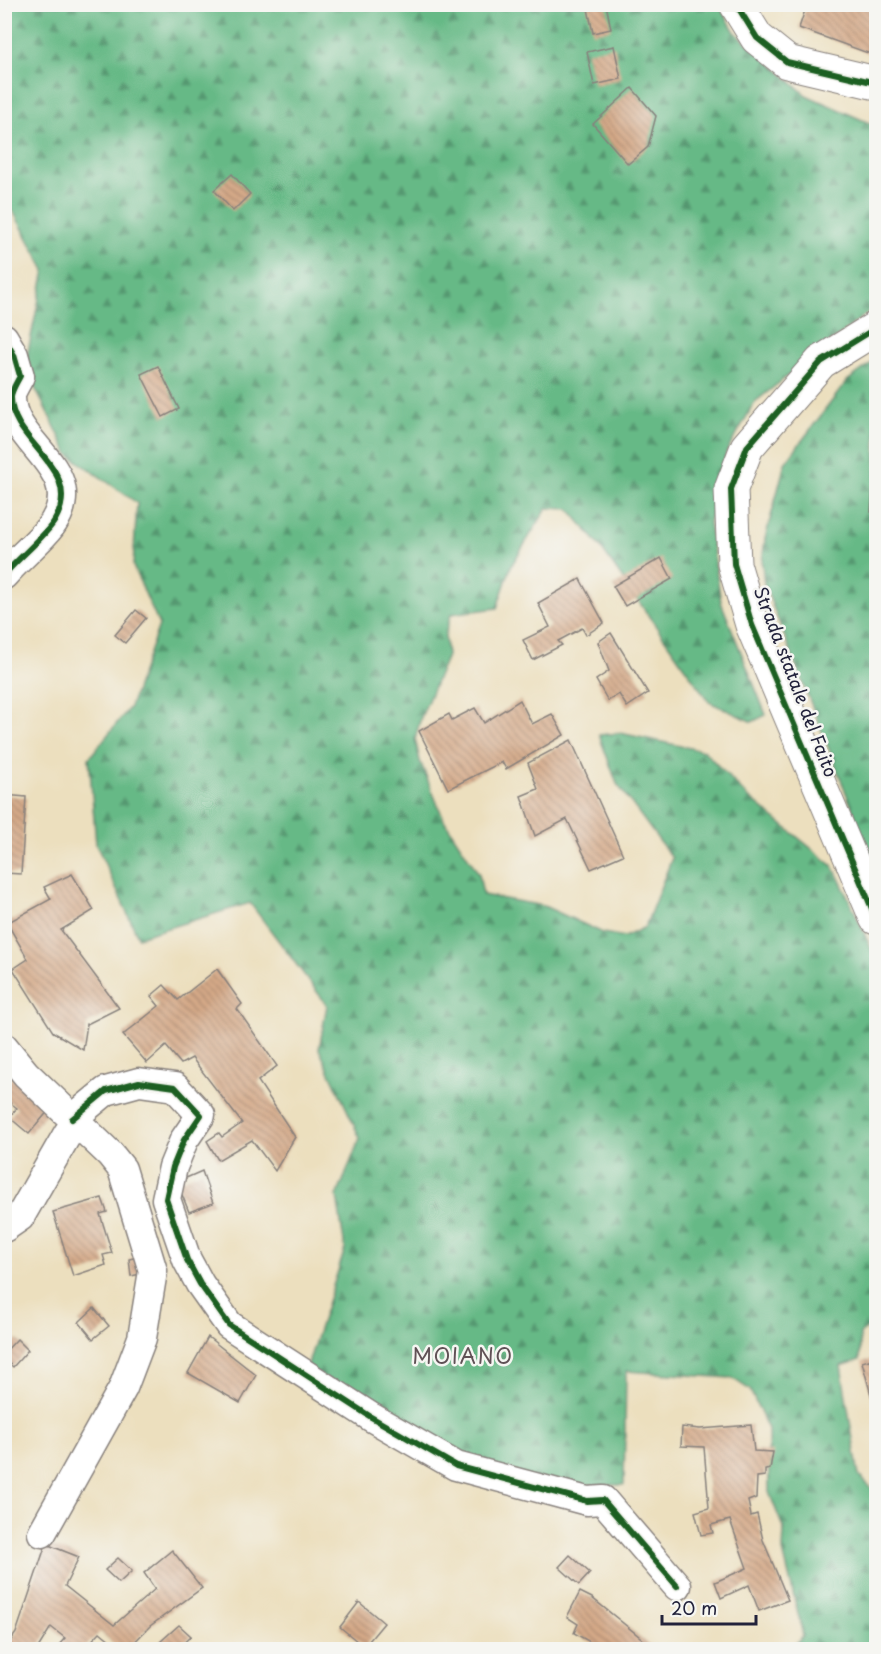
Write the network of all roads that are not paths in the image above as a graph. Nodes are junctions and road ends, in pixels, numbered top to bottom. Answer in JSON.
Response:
{"nodes":[{"id":1,"x":736,"y":4,"type":"edge"},
{"id":2,"x":876,"y":83,"type":"edge"},
{"id":3,"x":876,"y":328,"type":"edge"},
{"id":4,"x":4,"y":338,"type":"edge"},
{"id":5,"x":4,"y":575,"type":"edge"},
{"id":6,"x":876,"y":918,"type":"edge"},
{"id":7,"x":4,"y":1047,"type":"edge"},
{"id":8,"x":77,"y":1124,"type":"junction"},
{"id":9,"x":4,"y":1228,"type":"edge"},
{"id":10,"x":42,"y":1533,"type":"dead end"},
{"id":11,"x":677,"y":1586,"type":"dead end"}],
"edges":[{"from":1,"to":2,"type":"street"},
{"from":3,"to":6,"type":"street","name":"Strada statale del Faito"},
{"from":4,"to":5,"type":"street"},
{"from":7,"to":8,"type":"street"},
{"from":8,"to":9,"type":"street"},
{"from":8,"to":10,"type":"street"},
{"from":8,"to":11,"type":"street"}]}
